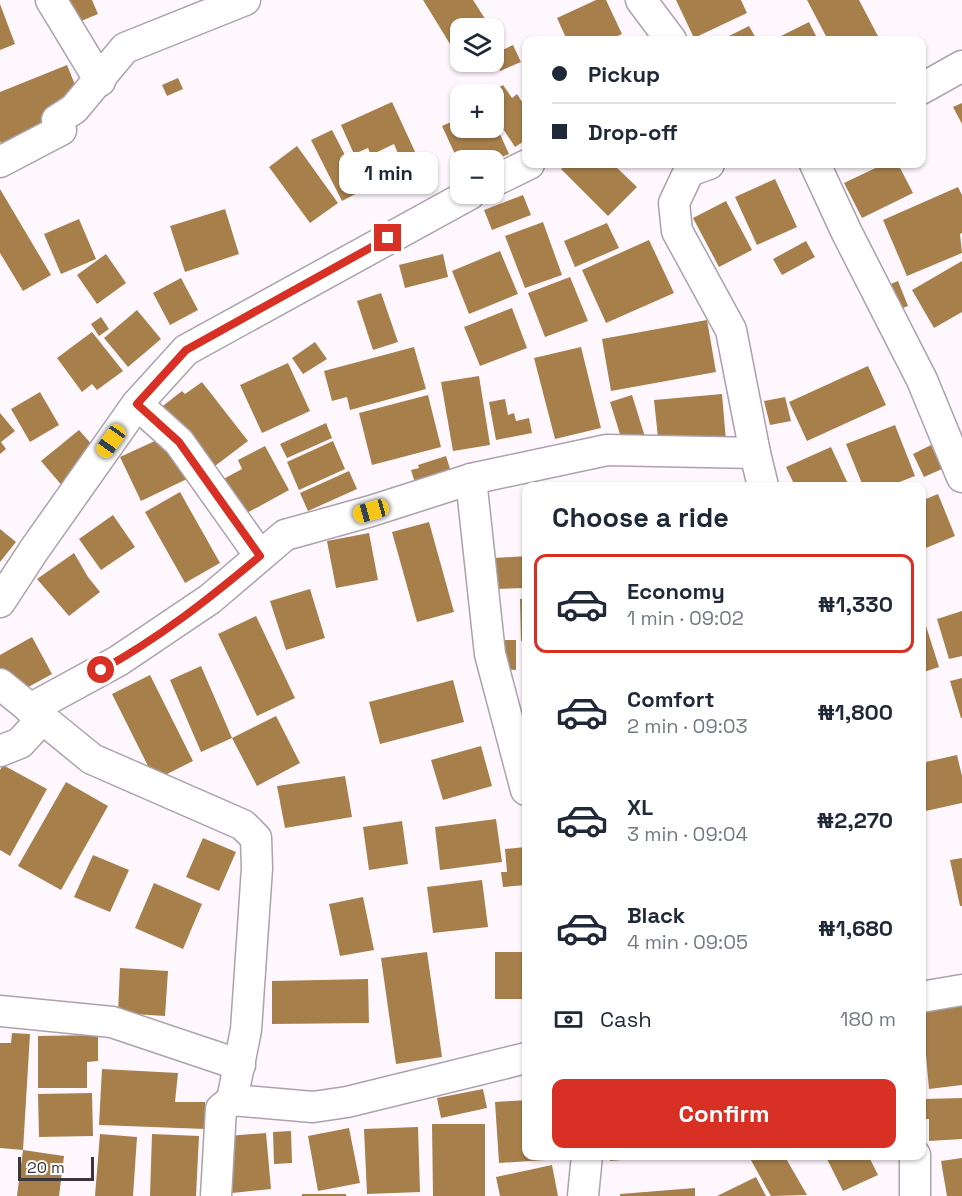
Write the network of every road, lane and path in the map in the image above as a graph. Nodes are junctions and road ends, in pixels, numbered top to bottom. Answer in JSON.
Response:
{"nodes":[{"id":1,"x":51,"y":0,"type":"edge"},
{"id":2,"x":245,"y":0,"type":"edge"},
{"id":3,"x":641,"y":0,"type":"edge"},
{"id":4,"x":206,"y":7,"type":"edge"},
{"id":5,"x":668,"y":36,"type":"edge"},
{"id":6,"x":962,"y":66,"type":"edge"},
{"id":7,"x":100,"y":81,"type":"junction"},
{"id":8,"x":926,"y":86,"type":"edge"},
{"id":9,"x":0,"y":162,"type":"edge"},
{"id":10,"x":522,"y":167,"type":"edge"},
{"id":11,"x":688,"y":168,"type":"edge"},
{"id":12,"x":817,"y":168,"type":"edge"},
{"id":13,"x":504,"y":176,"type":"edge"},
{"id":14,"x":452,"y":204,"type":"edge"},
{"id":15,"x":137,"y":404,"type":"junction"},
{"id":16,"x":754,"y":453,"type":"junction"},
{"id":17,"x":962,"y":477,"type":"edge"},
{"id":18,"x":471,"y":479,"type":"junction"},
{"id":19,"x":762,"y":482,"type":"edge"},
{"id":20,"x":260,"y":556,"type":"junction"},
{"id":21,"x":0,"y":602,"type":"edge"},
{"id":22,"x":0,"y":684,"type":"edge"},
{"id":23,"x":36,"y":713,"type":"junction"},
{"id":24,"x":0,"y":751,"type":"edge"},
{"id":25,"x":522,"y":775,"type":"edge"},
{"id":26,"x":962,"y":990,"type":"edge"},
{"id":27,"x":926,"y":997,"type":"edge"},
{"id":28,"x":0,"y":1011,"type":"edge"},
{"id":29,"x":522,"y":1059,"type":"edge"},
{"id":30,"x":240,"y":1065,"type":"junction"},
{"id":31,"x":232,"y":1100,"type":"junction"},
{"id":32,"x":587,"y":1160,"type":"edge"},
{"id":33,"x":915,"y":1160,"type":"edge"},
{"id":34,"x":216,"y":1196,"type":"edge"},
{"id":35,"x":583,"y":1196,"type":"edge"},
{"id":36,"x":915,"y":1196,"type":"edge"}],
"edges":[{"from":1,"to":7,"type":"street"},
{"from":2,"to":4,"type":"street"},
{"from":3,"to":5,"type":"street"},
{"from":4,"to":7,"type":"street"},
{"from":6,"to":8,"type":"street"},
{"from":7,"to":9,"type":"street"},
{"from":10,"to":13,"type":"street"},
{"from":11,"to":16,"type":"street"},
{"from":12,"to":17,"type":"street"},
{"from":14,"to":15,"type":"street"},
{"from":15,"to":20,"type":"street"},
{"from":15,"to":21,"type":"street"},
{"from":16,"to":18,"type":"street"},
{"from":16,"to":19,"type":"street"},
{"from":18,"to":20,"type":"street"},
{"from":18,"to":25,"type":"street"},
{"from":20,"to":23,"type":"street"},
{"from":22,"to":23,"type":"street"},
{"from":23,"to":24,"type":"street"},
{"from":23,"to":30,"type":"street"},
{"from":26,"to":27,"type":"street"},
{"from":28,"to":30,"type":"street"},
{"from":29,"to":31,"type":"street"},
{"from":30,"to":31,"type":"street"},
{"from":31,"to":34,"type":"street"},
{"from":32,"to":35,"type":"street"},
{"from":33,"to":36,"type":"street"}]}
